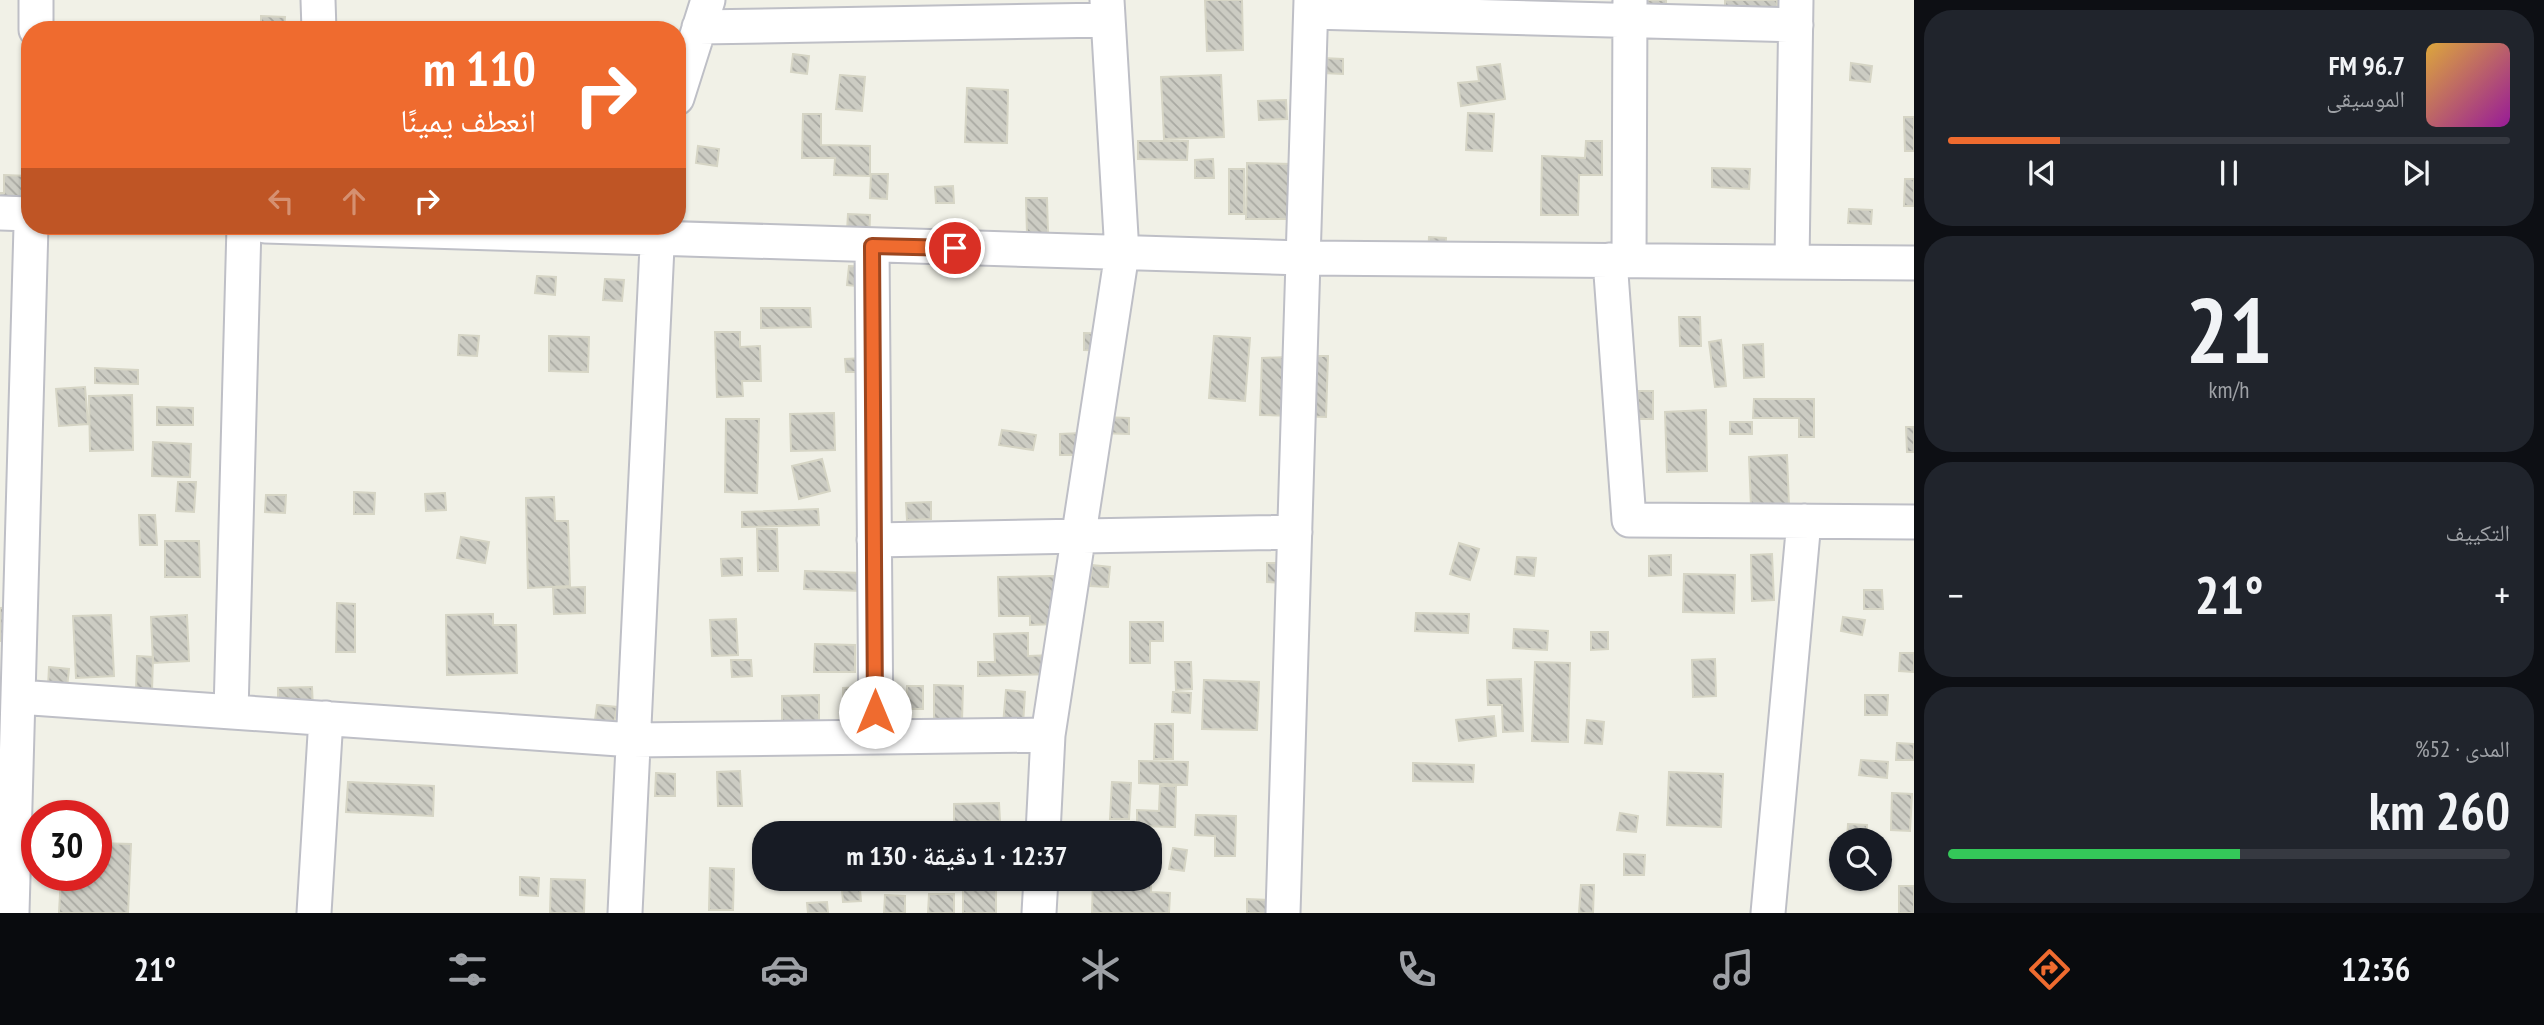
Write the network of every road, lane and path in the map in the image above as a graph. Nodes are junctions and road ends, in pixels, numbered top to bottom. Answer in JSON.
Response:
{"nodes":[{"id":1,"x":36,"y":0,"type":"edge"},
{"id":2,"x":318,"y":0,"type":"edge"},
{"id":3,"x":1311,"y":6,"type":"edge"},
{"id":4,"x":1108,"y":10,"type":"edge"},
{"id":5,"x":1630,"y":10,"type":"edge"},
{"id":6,"x":704,"y":13,"type":"edge"},
{"id":7,"x":1796,"y":13,"type":"edge"},
{"id":8,"x":36,"y":21,"type":"edge"},
{"id":9,"x":319,"y":21,"type":"edge"},
{"id":10,"x":686,"y":70,"type":"edge"},
{"id":11,"x":0,"y":213,"type":"edge"},
{"id":12,"x":21,"y":214,"type":"edge"},
{"id":13,"x":32,"y":235,"type":"edge"},
{"id":14,"x":244,"y":235,"type":"edge"},
{"id":15,"x":658,"y":235,"type":"edge"},
{"id":16,"x":686,"y":235,"type":"edge"},
{"id":17,"x":872,"y":246,"type":"junction"},
{"id":18,"x":1122,"y":253,"type":"junction"},
{"id":19,"x":1303,"y":258,"type":"junction"},
{"id":20,"x":1620,"y":260,"type":"junction"},
{"id":21,"x":1792,"y":262,"type":"junction"},
{"id":22,"x":1914,"y":263,"type":"edge"},
{"id":23,"x":1804,"y":521,"type":"junction"},
{"id":24,"x":1914,"y":522,"type":"edge"},
{"id":25,"x":1295,"y":532,"type":"junction"},
{"id":26,"x":1079,"y":536,"type":"junction"},
{"id":27,"x":874,"y":540,"type":"junction"},
{"id":28,"x":18,"y":697,"type":"junction"},
{"id":29,"x":232,"y":712,"type":"junction"},
{"id":30,"x":326,"y":718,"type":"junction"},
{"id":31,"x":1048,"y":735,"type":"junction"},
{"id":32,"x":876,"y":737,"type":"junction"},
{"id":33,"x":633,"y":740,"type":"junction"},
{"id":34,"x":1044,"y":821,"type":"edge"},
{"id":35,"x":1040,"y":891,"type":"edge"},
{"id":36,"x":12,"y":913,"type":"edge"},
{"id":37,"x":314,"y":913,"type":"edge"},
{"id":38,"x":625,"y":913,"type":"edge"},
{"id":39,"x":1039,"y":913,"type":"edge"},
{"id":40,"x":1283,"y":913,"type":"edge"},
{"id":41,"x":1768,"y":913,"type":"edge"}],
"edges":[{"from":1,"to":8,"type":"street"},
{"from":2,"to":9,"type":"street"},
{"from":3,"to":5,"type":"street"},
{"from":3,"to":19,"type":"street"},
{"from":4,"to":6,"type":"street"},
{"from":4,"to":18,"type":"street"},
{"from":5,"to":7,"type":"street"},
{"from":5,"to":20,"type":"street"},
{"from":6,"to":10,"type":"street"},
{"from":7,"to":21,"type":"street"},
{"from":11,"to":12,"type":"street"},
{"from":13,"to":28,"type":"street"},
{"from":14,"to":29,"type":"street"},
{"from":15,"to":33,"type":"street"},
{"from":16,"to":17,"type":"street"},
{"from":17,"to":18,"type":"street"},
{"from":17,"to":27,"type":"street"},
{"from":18,"to":19,"type":"street"},
{"from":18,"to":26,"type":"street"},
{"from":19,"to":20,"type":"street"},
{"from":19,"to":25,"type":"street"},
{"from":20,"to":21,"type":"street"},
{"from":20,"to":23,"type":"street"},
{"from":21,"to":22,"type":"street"},
{"from":23,"to":24,"type":"street"},
{"from":23,"to":41,"type":"street"},
{"from":25,"to":26,"type":"street"},
{"from":25,"to":40,"type":"street"},
{"from":26,"to":27,"type":"street"},
{"from":26,"to":31,"type":"street"},
{"from":27,"to":32,"type":"street"},
{"from":28,"to":29,"type":"street"},
{"from":28,"to":36,"type":"street"},
{"from":29,"to":30,"type":"street"},
{"from":30,"to":33,"type":"street"},
{"from":30,"to":37,"type":"street"},
{"from":31,"to":32,"type":"street"},
{"from":31,"to":34,"type":"street"},
{"from":32,"to":33,"type":"street"},
{"from":33,"to":38,"type":"street"},
{"from":35,"to":39,"type":"street"}]}
